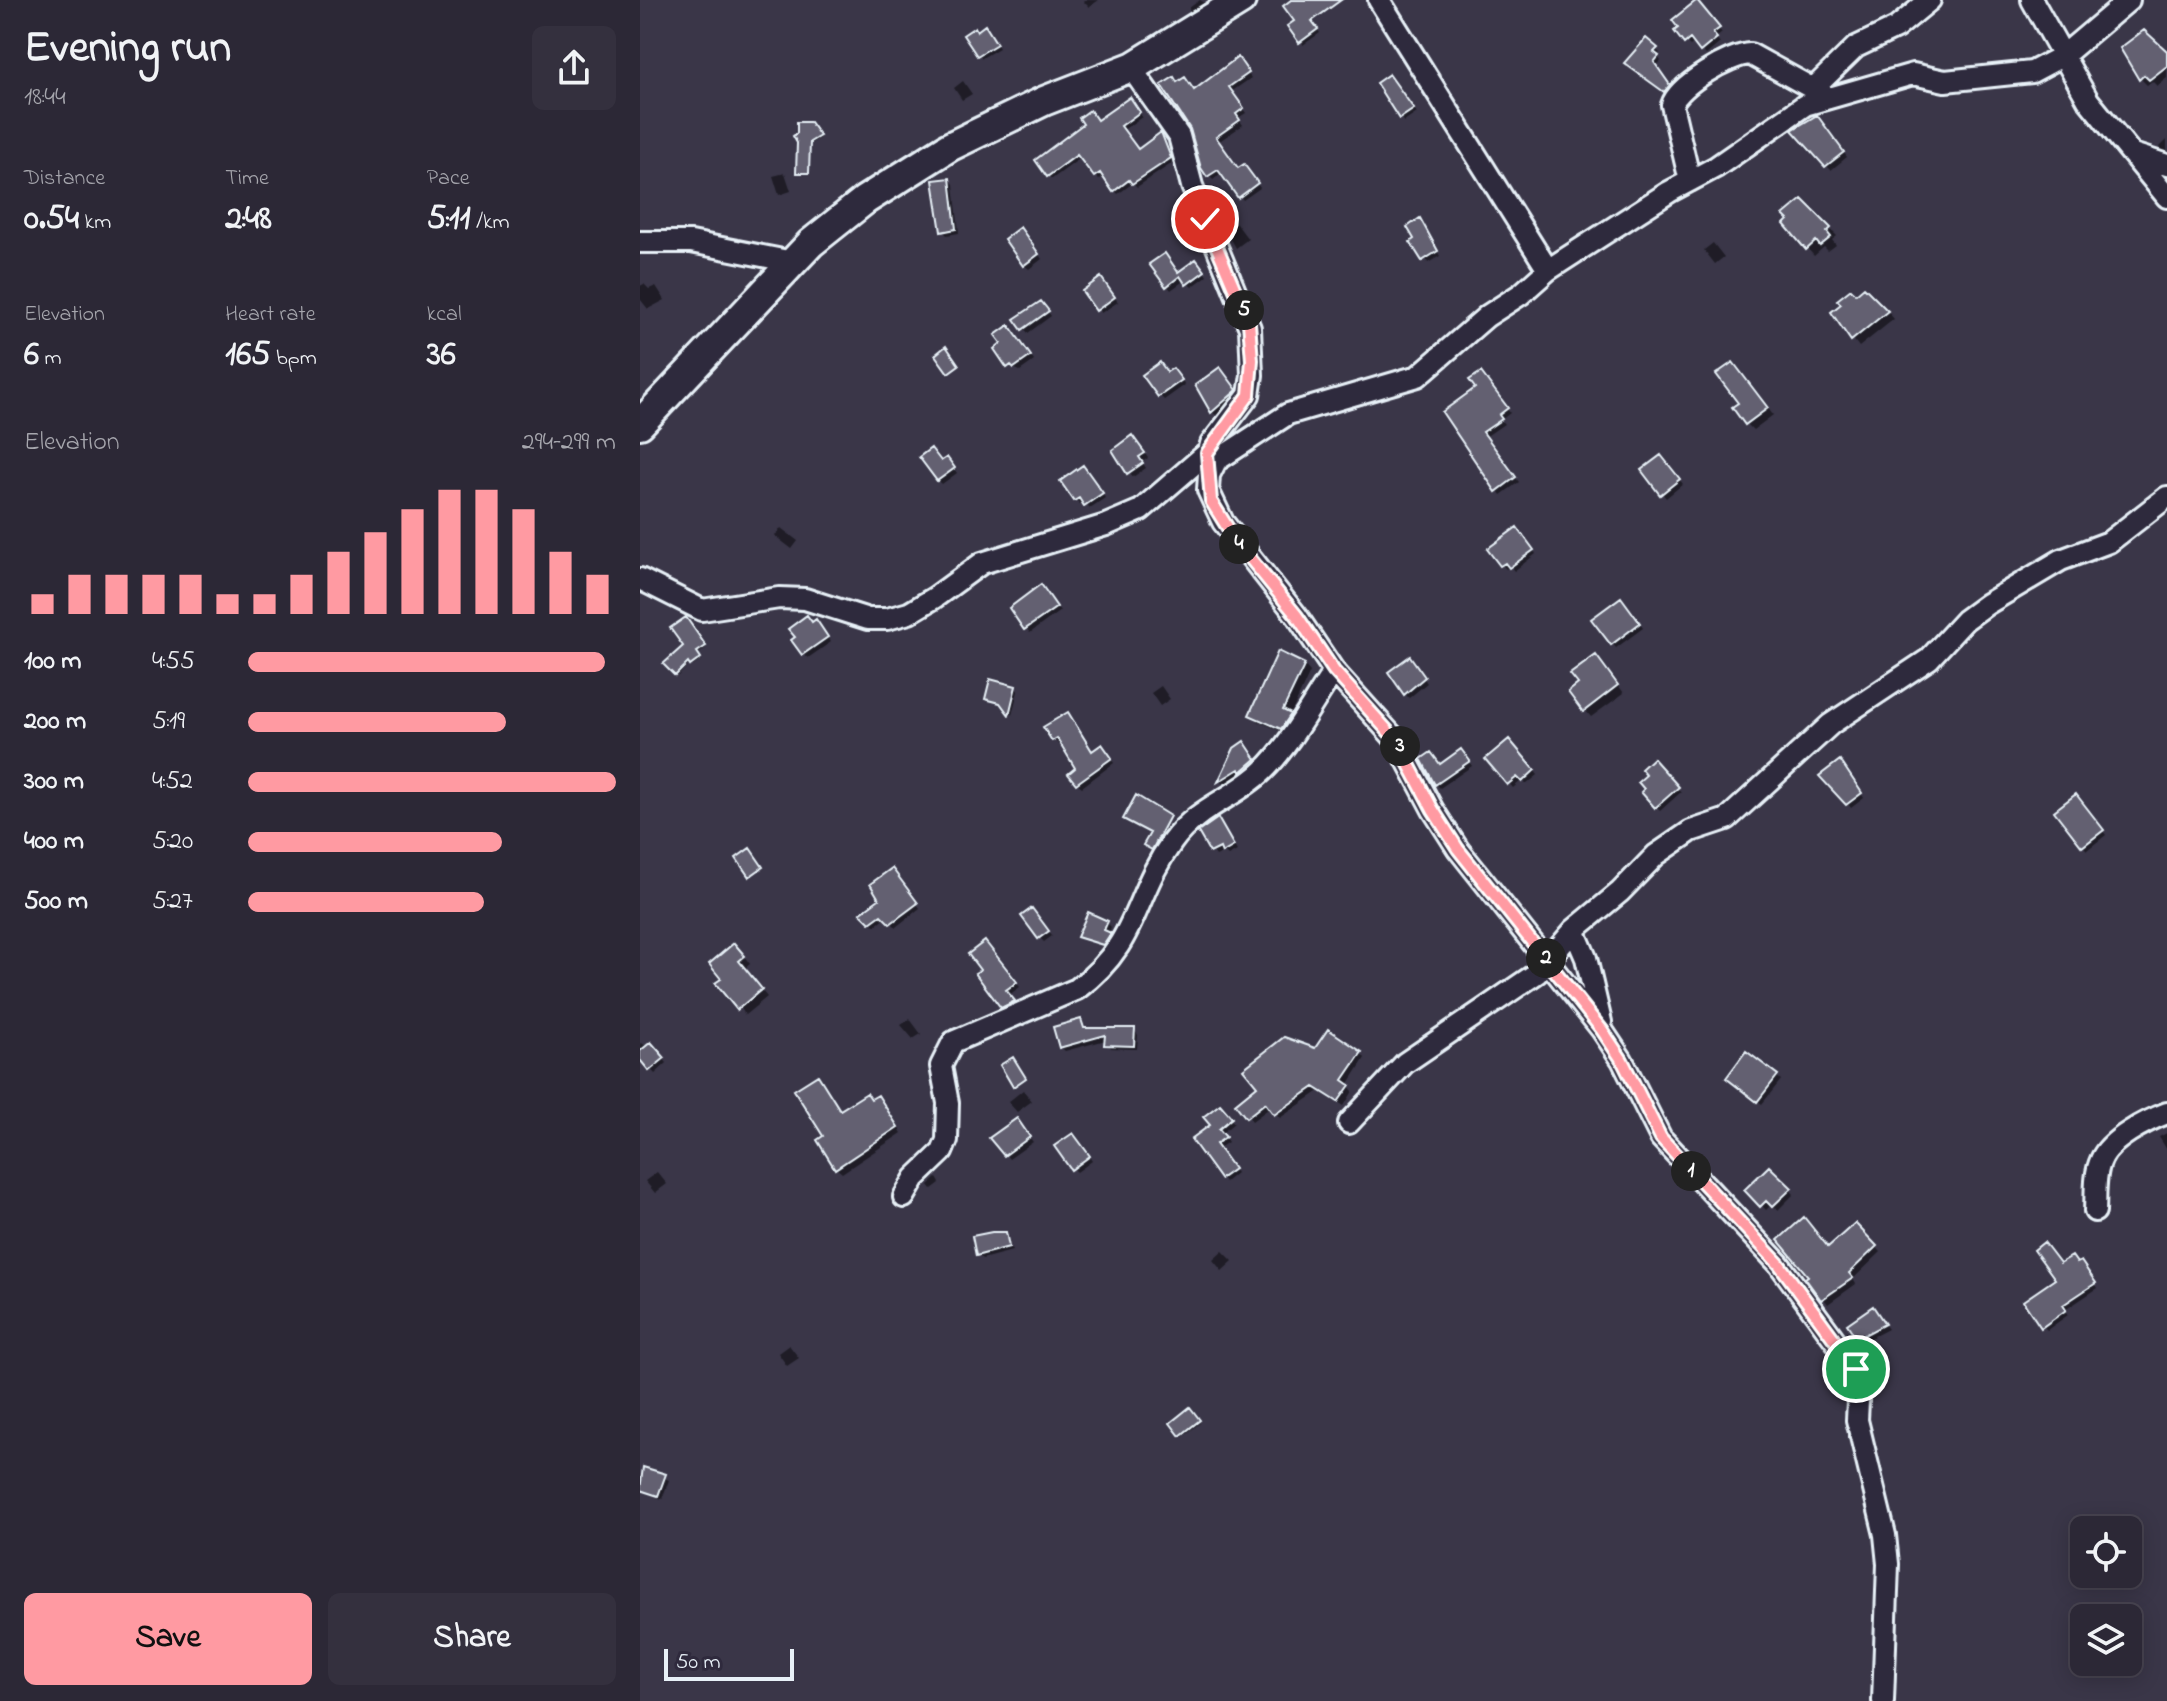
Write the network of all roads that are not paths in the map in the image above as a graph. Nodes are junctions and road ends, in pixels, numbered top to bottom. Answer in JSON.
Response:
{"nodes":[{"id":1,"x":1241,"y":0,"type":"edge"},
{"id":2,"x":1379,"y":0,"type":"edge"},
{"id":3,"x":1930,"y":0,"type":"edge"},
{"id":4,"x":2032,"y":0,"type":"edge"},
{"id":5,"x":2129,"y":0,"type":"edge"},
{"id":6,"x":2064,"y":55,"type":"junction"},
{"id":7,"x":1131,"y":68,"type":"junction"},
{"id":8,"x":1821,"y":92,"type":"junction"},
{"id":9,"x":2131,"y":153,"type":"junction"},
{"id":10,"x":2167,"y":165,"type":"edge"},
{"id":11,"x":1690,"y":181,"type":"junction"},
{"id":12,"x":2167,"y":197,"type":"edge"},
{"id":13,"x":640,"y":242,"type":"edge"},
{"id":14,"x":793,"y":262,"type":"junction"},
{"id":15,"x":1548,"y":270,"type":"junction"},
{"id":16,"x":640,"y":424,"type":"edge"},
{"id":17,"x":1207,"y":453,"type":"junction"},
{"id":18,"x":1209,"y":475,"type":"junction"},
{"id":19,"x":2167,"y":497,"type":"edge"},
{"id":20,"x":640,"y":579,"type":"edge"},
{"id":21,"x":1334,"y":671,"type":"junction"},
{"id":22,"x":1574,"y":930,"type":"junction"},
{"id":23,"x":1549,"y":961,"type":"junction"},
{"id":24,"x":1602,"y":1030,"type":"junction"},
{"id":25,"x":2167,"y":1113,"type":"edge"},
{"id":26,"x":1349,"y":1123,"type":"dead end"},
{"id":27,"x":904,"y":1197,"type":"dead end"},
{"id":28,"x":2095,"y":1211,"type":"dead end"},
{"id":29,"x":1883,"y":1701,"type":"edge"}],
"edges":[{"from":1,"to":7,"type":"street"},
{"from":2,"to":15,"type":"street"},
{"from":3,"to":8,"type":"street"},
{"from":4,"to":6,"type":"street"},
{"from":5,"to":6,"type":"street"},
{"from":6,"to":8,"type":"street"},
{"from":6,"to":9,"type":"street"},
{"from":7,"to":14,"type":"street"},
{"from":7,"to":17,"type":"street"},
{"from":8,"to":11,"type":"street"},
{"from":8,"to":11,"type":"street"},
{"from":9,"to":10,"type":"street"},
{"from":9,"to":12,"type":"street"},
{"from":11,"to":15,"type":"street"},
{"from":13,"to":14,"type":"street"},
{"from":14,"to":16,"type":"street"},
{"from":15,"to":18,"type":"street"},
{"from":17,"to":18,"type":"street"},
{"from":17,"to":20,"type":"street"},
{"from":18,"to":21,"type":"street"},
{"from":19,"to":22,"type":"street"},
{"from":21,"to":23,"type":"street"},
{"from":21,"to":27,"type":"street"},
{"from":22,"to":23,"type":"street"},
{"from":22,"to":24,"type":"street"},
{"from":23,"to":24,"type":"street"},
{"from":23,"to":26,"type":"street"},
{"from":24,"to":29,"type":"street"},
{"from":25,"to":28,"type":"street"}]}
